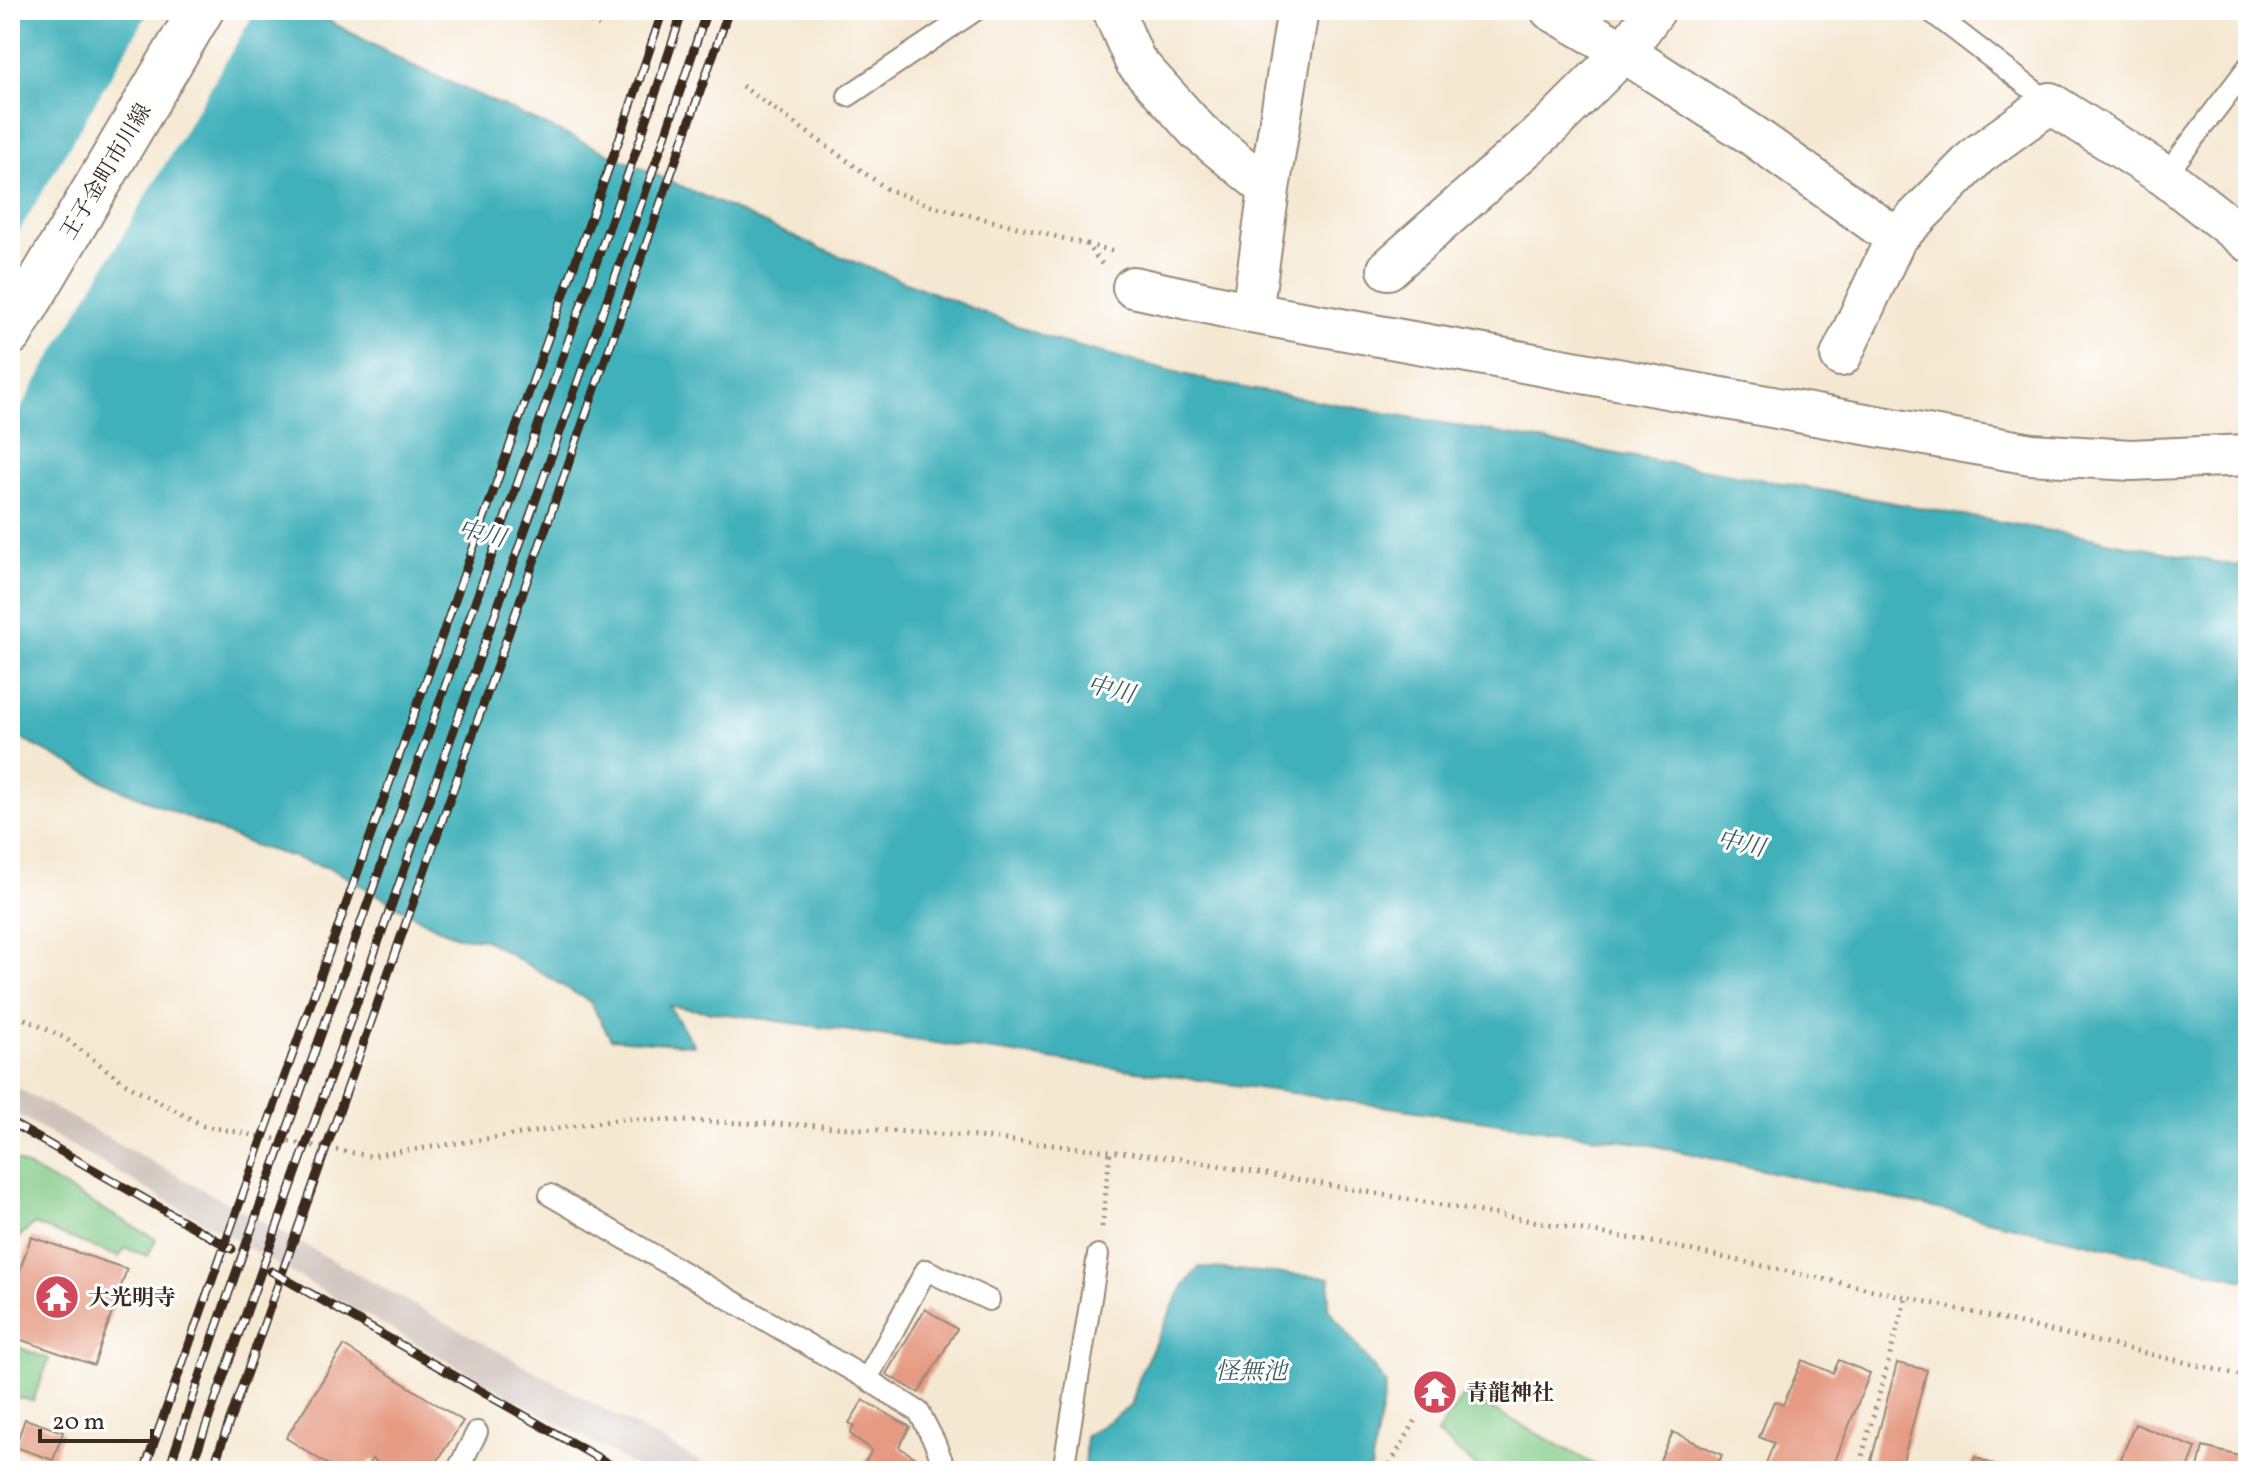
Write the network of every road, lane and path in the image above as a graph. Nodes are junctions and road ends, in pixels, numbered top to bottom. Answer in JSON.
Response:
{"nodes":[{"id":1,"x":201,"y":10,"type":"edge"},
{"id":2,"x":561,"y":10,"type":"edge"},
{"id":3,"x":976,"y":10,"type":"edge"},
{"id":4,"x":1113,"y":10,"type":"edge"},
{"id":5,"x":1298,"y":10,"type":"edge"},
{"id":6,"x":1551,"y":10,"type":"edge"},
{"id":7,"x":1655,"y":10,"type":"edge"},
{"id":8,"x":1929,"y":10,"type":"edge"},
{"id":9,"x":599,"y":26,"type":"dead end"},
{"id":10,"x":1624,"y":52,"type":"junction"},
{"id":11,"x":2248,"y":67,"type":"edge"},
{"id":12,"x":742,"y":86,"type":"dead end"},
{"id":13,"x":848,"y":96,"type":"dead end"},
{"id":14,"x":2050,"y":103,"type":"junction"},
{"id":15,"x":2165,"y":176,"type":"junction"},
{"id":16,"x":1269,"y":189,"type":"junction"},
{"id":17,"x":1896,"y":238,"type":"junction"},
{"id":18,"x":2248,"y":241,"type":"edge"},
{"id":19,"x":1388,"y":269,"type":"dead end"},
{"id":20,"x":1133,"y":287,"type":"joint"},
{"id":21,"x":1252,"y":313,"type":"junction"},
{"id":22,"x":10,"y":333,"type":"edge"},
{"id":23,"x":1841,"y":356,"type":"dead end"},
{"id":24,"x":2248,"y":455,"type":"edge"},
{"id":25,"x":10,"y":1012,"type":"edge"},
{"id":26,"x":1110,"y":1152,"type":"junction"},
{"id":27,"x":550,"y":1195,"type":"dead end"},
{"id":28,"x":1098,"y":1255,"type":"joint"},
{"id":29,"x":1906,"y":1297,"type":"junction"},
{"id":30,"x":989,"y":1300,"type":"dead end"},
{"id":31,"x":2248,"y":1377,"type":"edge"},
{"id":32,"x":867,"y":1379,"type":"junction"},
{"id":33,"x":1417,"y":1418,"type":"dead end"},
{"id":34,"x":477,"y":1432,"type":"dead end"},
{"id":35,"x":457,"y":1471,"type":"edge"},
{"id":36,"x":946,"y":1471,"type":"edge"},
{"id":37,"x":1063,"y":1471,"type":"edge"},
{"id":38,"x":1386,"y":1471,"type":"edge"},
{"id":39,"x":1858,"y":1471,"type":"edge"}],
"edges":[{"from":1,"to":22,"type":"main road","name":"王子金町市川線"},
{"from":2,"to":9,"type":"path"},
{"from":3,"to":13,"type":"lane"},
{"from":4,"to":16,"type":"street"},
{"from":5,"to":16,"type":"street"},
{"from":6,"to":10,"type":"street"},
{"from":7,"to":10,"type":"street"},
{"from":8,"to":14,"type":"lane"},
{"from":10,"to":17,"type":"street"},
{"from":10,"to":19,"type":"street"},
{"from":11,"to":15,"type":"lane"},
{"from":12,"to":20,"type":"path"},
{"from":14,"to":15,"type":"street"},
{"from":14,"to":17,"type":"street"},
{"from":15,"to":18,"type":"street"},
{"from":16,"to":21,"type":"street"},
{"from":17,"to":23,"type":"street"},
{"from":20,"to":21,"type":"street"},
{"from":21,"to":24,"type":"street"},
{"from":25,"to":26,"type":"path"},
{"from":26,"to":28,"type":"path"},
{"from":26,"to":29,"type":"path"},
{"from":27,"to":32,"type":"lane"},
{"from":28,"to":37,"type":"lane"},
{"from":29,"to":31,"type":"path"},
{"from":29,"to":39,"type":"path"},
{"from":30,"to":32,"type":"lane"},
{"from":32,"to":36,"type":"lane"},
{"from":33,"to":38,"type":"path"},
{"from":34,"to":35,"type":"lane"}]}
